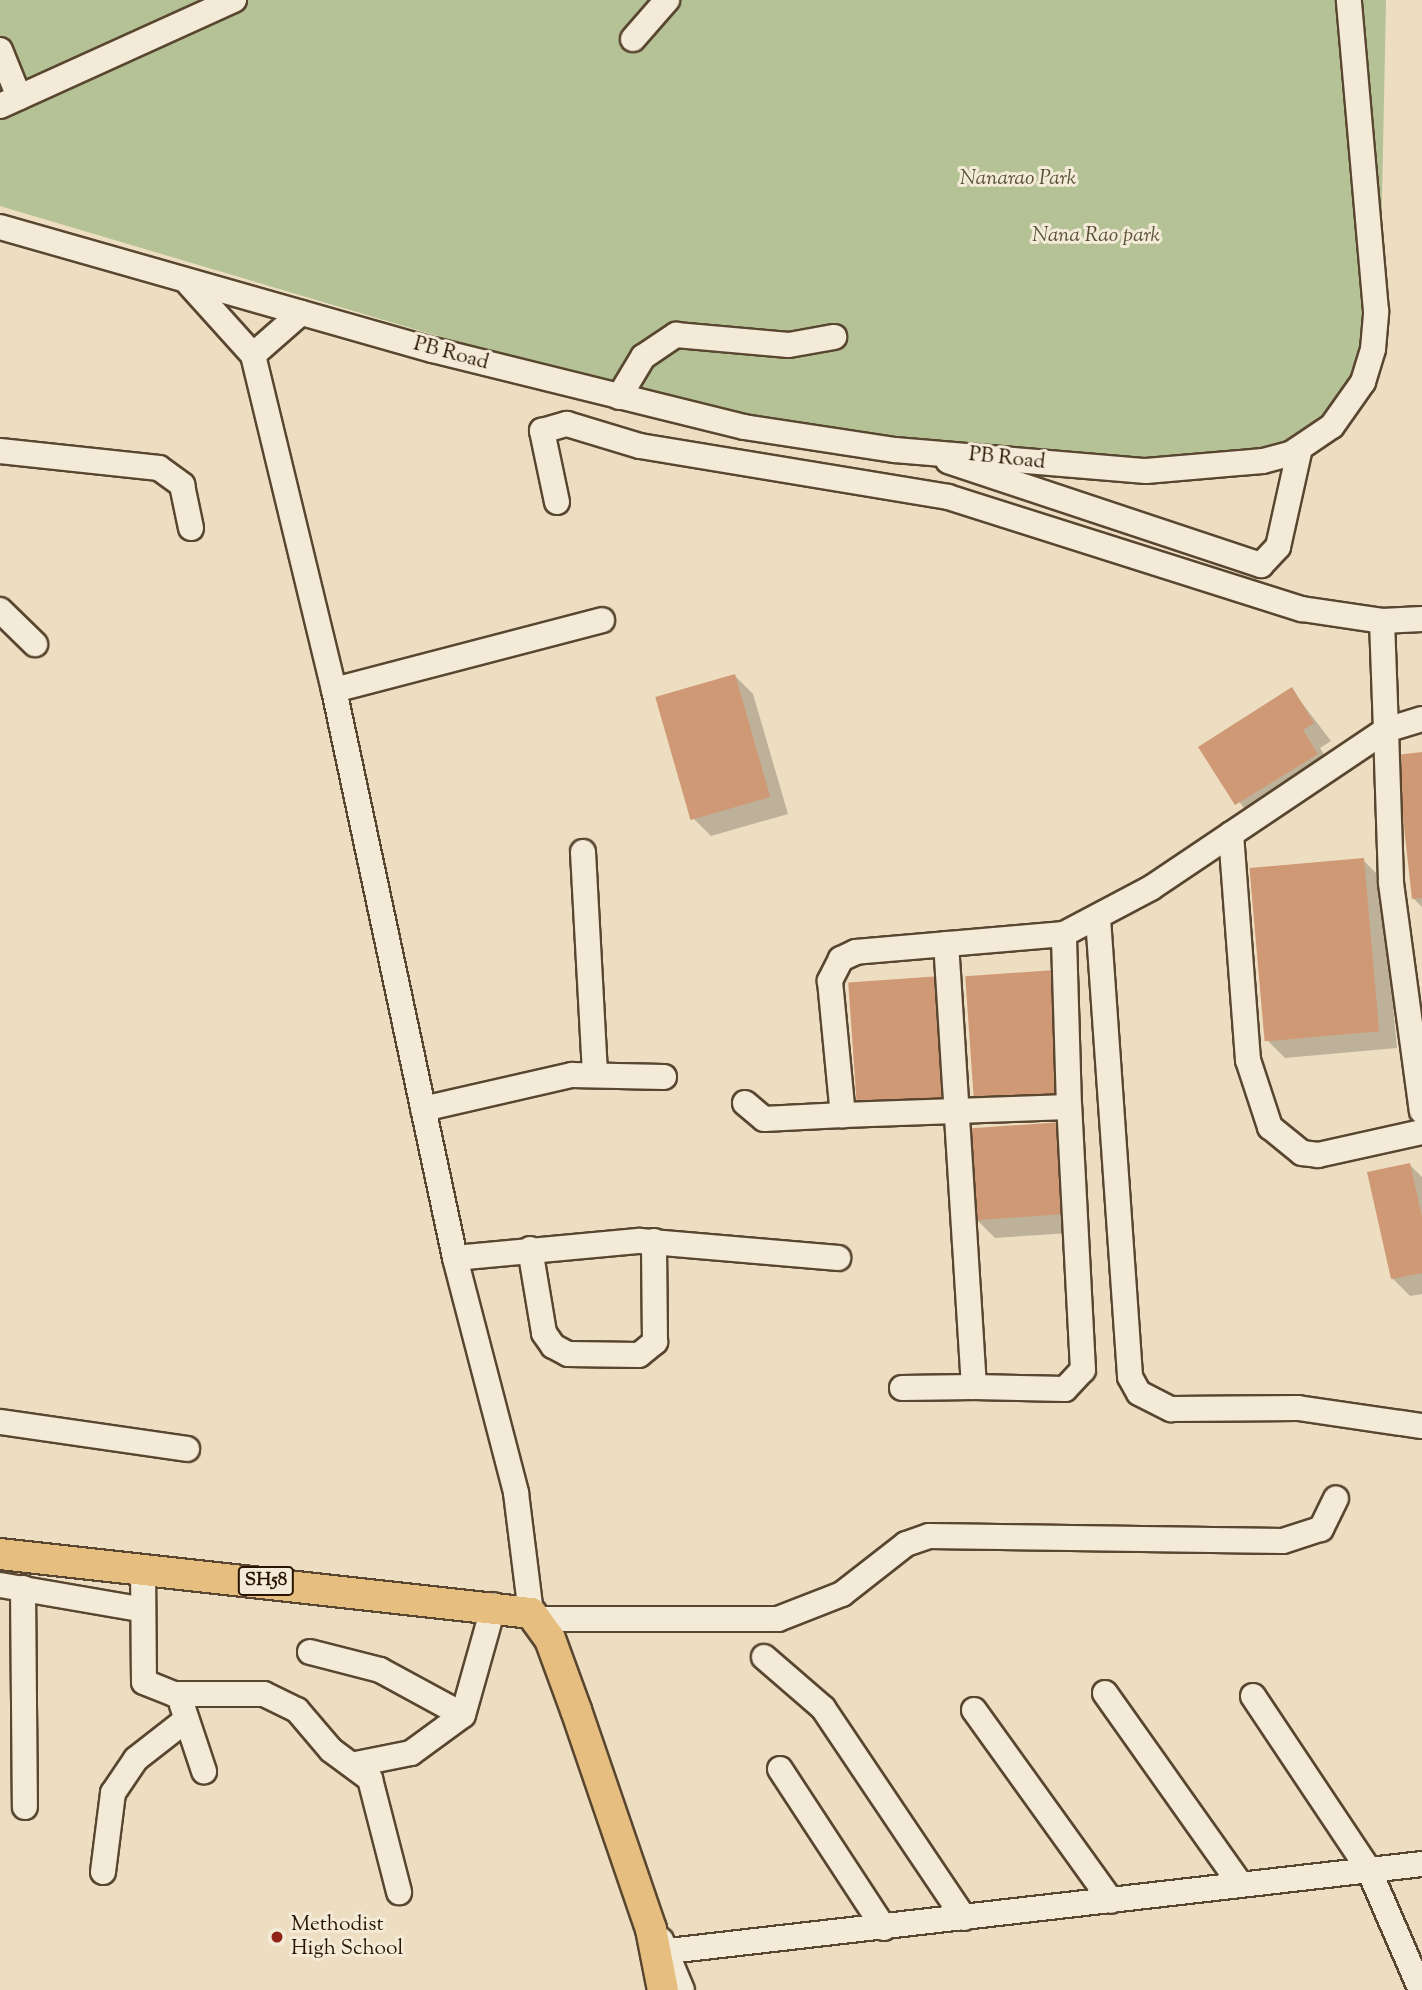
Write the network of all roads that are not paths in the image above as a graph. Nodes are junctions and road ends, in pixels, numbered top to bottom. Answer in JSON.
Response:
{"nodes":[{"id":1,"x":234,"y":0,"type":"edge"},
{"id":2,"x":667,"y":0,"type":"edge"},
{"id":3,"x":1349,"y":0,"type":"edge"},
{"id":4,"x":633,"y":39,"type":"dead end"},
{"id":5,"x":0,"y":50,"type":"edge"},
{"id":6,"x":9,"y":102,"type":"edge"},
{"id":7,"x":0,"y":227,"type":"edge"},
{"id":8,"x":183,"y":280,"type":"junction"},
{"id":9,"x":301,"y":313,"type":"junction"},
{"id":10,"x":834,"y":337,"type":"dead end"},
{"id":11,"x":253,"y":355,"type":"junction"},
{"id":12,"x":619,"y":397,"type":"junction"},
{"id":13,"x":1300,"y":449,"type":"junction"},
{"id":14,"x":0,"y":451,"type":"edge"},
{"id":15,"x":923,"y":451,"type":"junction"},
{"id":16,"x":557,"y":502,"type":"dead end"},
{"id":17,"x":191,"y":528,"type":"dead end"},
{"id":18,"x":0,"y":610,"type":"edge"},
{"id":19,"x":1422,"y":619,"type":"edge"},
{"id":20,"x":601,"y":620,"type":"dead end"},
{"id":21,"x":1382,"y":621,"type":"junction"},
{"id":22,"x":35,"y":644,"type":"dead end"},
{"id":23,"x":334,"y":690,"type":"junction"},
{"id":24,"x":1422,"y":719,"type":"edge"},
{"id":25,"x":1386,"y":730,"type":"junction"},
{"id":26,"x":1231,"y":834,"type":"junction"},
{"id":27,"x":583,"y":852,"type":"dead end"},
{"id":28,"x":1098,"y":918,"type":"junction"},
{"id":29,"x":1064,"y":934,"type":"junction"},
{"id":30,"x":946,"y":944,"type":"junction"},
{"id":31,"x":594,"y":1074,"type":"junction"},
{"id":32,"x":664,"y":1077,"type":"dead end"},
{"id":33,"x":745,"y":1102,"type":"dead end"},
{"id":34,"x":1069,"y":1107,"type":"junction"},
{"id":35,"x":423,"y":1109,"type":"junction"},
{"id":36,"x":1422,"y":1111,"type":"edge"},
{"id":37,"x":954,"y":1113,"type":"junction"},
{"id":38,"x":844,"y":1115,"type":"junction"},
{"id":39,"x":1422,"y":1132,"type":"edge"},
{"id":40,"x":653,"y":1241,"type":"junction"},
{"id":41,"x":530,"y":1249,"type":"junction"},
{"id":42,"x":455,"y":1258,"type":"junction"},
{"id":43,"x":838,"y":1258,"type":"dead end"},
{"id":44,"x":974,"y":1387,"type":"junction"},
{"id":45,"x":902,"y":1388,"type":"dead end"},
{"id":46,"x":0,"y":1422,"type":"edge"},
{"id":47,"x":1422,"y":1426,"type":"edge"},
{"id":48,"x":187,"y":1449,"type":"dead end"},
{"id":49,"x":1336,"y":1498,"type":"dead end"},
{"id":50,"x":0,"y":1553,"type":"edge"},
{"id":51,"x":143,"y":1568,"type":"junction"},
{"id":52,"x":11,"y":1586,"type":"edge"},
{"id":53,"x":494,"y":1605,"type":"junction"},
{"id":54,"x":139,"y":1609,"type":"junction"},
{"id":55,"x":535,"y":1616,"type":"junction"},
{"id":56,"x":310,"y":1652,"type":"dead end"},
{"id":57,"x":765,"y":1657,"type":"dead end"},
{"id":58,"x":1105,"y":1693,"type":"dead end"},
{"id":59,"x":178,"y":1694,"type":"junction"},
{"id":60,"x":1253,"y":1696,"type":"dead end"},
{"id":61,"x":975,"y":1710,"type":"dead end"},
{"id":62,"x":463,"y":1715,"type":"junction"},
{"id":63,"x":186,"y":1720,"type":"junction"},
{"id":64,"x":356,"y":1764,"type":"junction"},
{"id":65,"x":780,"y":1769,"type":"dead end"},
{"id":66,"x":204,"y":1771,"type":"dead end"},
{"id":67,"x":25,"y":1807,"type":"dead end"},
{"id":68,"x":1422,"y":1864,"type":"edge"},
{"id":69,"x":1369,"y":1870,"type":"junction"},
{"id":70,"x":103,"y":1871,"type":"dead end"},
{"id":71,"x":1241,"y":1885,"type":"junction"},
{"id":72,"x":399,"y":1892,"type":"dead end"},
{"id":73,"x":1111,"y":1901,"type":"junction"},
{"id":74,"x":964,"y":1918,"type":"junction"},
{"id":75,"x":884,"y":1928,"type":"junction"},
{"id":76,"x":658,"y":1965,"type":"edge"},
{"id":77,"x":682,"y":1990,"type":"edge"},
{"id":78,"x":1421,"y":1990,"type":"edge"}],
"edges":[{"from":1,"to":6,"type":"street"},
{"from":2,"to":4,"type":"street"},
{"from":3,"to":13,"type":"street","name":"PB Road"},
{"from":5,"to":6,"type":"street"},
{"from":7,"to":8,"type":"street","name":"PB Road"},
{"from":8,"to":9,"type":"street","name":"PB Road"},
{"from":8,"to":11,"type":"street"},
{"from":9,"to":11,"type":"street"},
{"from":9,"to":12,"type":"street","name":"PB Road"},
{"from":10,"to":12,"type":"street"},
{"from":11,"to":23,"type":"street"},
{"from":12,"to":15,"type":"street","name":"PB Road"},
{"from":13,"to":15,"type":"street","name":"PB Road"},
{"from":13,"to":15,"type":"street"},
{"from":14,"to":17,"type":"street"},
{"from":16,"to":21,"type":"street"},
{"from":18,"to":22,"type":"street"},
{"from":19,"to":21,"type":"street"},
{"from":20,"to":23,"type":"street"},
{"from":21,"to":25,"type":"street"},
{"from":23,"to":35,"type":"street"},
{"from":24,"to":25,"type":"street"},
{"from":25,"to":26,"type":"street"},
{"from":25,"to":36,"type":"street"},
{"from":26,"to":28,"type":"street"},
{"from":26,"to":39,"type":"street"},
{"from":27,"to":31,"type":"street"},
{"from":28,"to":29,"type":"street"},
{"from":28,"to":47,"type":"street"},
{"from":29,"to":30,"type":"street"},
{"from":29,"to":34,"type":"street"},
{"from":30,"to":37,"type":"street"},
{"from":30,"to":38,"type":"street"},
{"from":31,"to":32,"type":"street"},
{"from":31,"to":35,"type":"street"},
{"from":33,"to":38,"type":"street"},
{"from":34,"to":37,"type":"street"},
{"from":34,"to":44,"type":"street"},
{"from":35,"to":42,"type":"street"},
{"from":37,"to":38,"type":"street"},
{"from":37,"to":44,"type":"street"},
{"from":40,"to":41,"type":"street"},
{"from":40,"to":41,"type":"street"},
{"from":40,"to":43,"type":"street"},
{"from":41,"to":42,"type":"street"},
{"from":42,"to":55,"type":"street"},
{"from":44,"to":45,"type":"street"},
{"from":46,"to":48,"type":"street"},
{"from":49,"to":55,"type":"street"},
{"from":50,"to":51,"type":"main road","number":"SH58"},
{"from":51,"to":53,"type":"main road","number":"SH58"},
{"from":51,"to":54,"type":"street"},
{"from":52,"to":54,"type":"street"},
{"from":52,"to":67,"type":"street"},
{"from":53,"to":55,"type":"main road","number":"SH58"},
{"from":53,"to":62,"type":"street"},
{"from":54,"to":59,"type":"street"},
{"from":55,"to":76,"type":"main road"},
{"from":56,"to":62,"type":"street"},
{"from":57,"to":74,"type":"street"},
{"from":58,"to":71,"type":"street"},
{"from":59,"to":63,"type":"street"},
{"from":59,"to":64,"type":"street"},
{"from":60,"to":69,"type":"street"},
{"from":61,"to":73,"type":"street"},
{"from":62,"to":64,"type":"street"},
{"from":63,"to":66,"type":"street"},
{"from":63,"to":70,"type":"street"},
{"from":64,"to":72,"type":"street"},
{"from":65,"to":75,"type":"street"},
{"from":68,"to":69,"type":"street"},
{"from":69,"to":71,"type":"street"},
{"from":69,"to":78,"type":"street"},
{"from":71,"to":73,"type":"street"},
{"from":73,"to":74,"type":"street"},
{"from":74,"to":75,"type":"street"},
{"from":75,"to":76,"type":"street"},
{"from":76,"to":77,"type":"street"}]}
